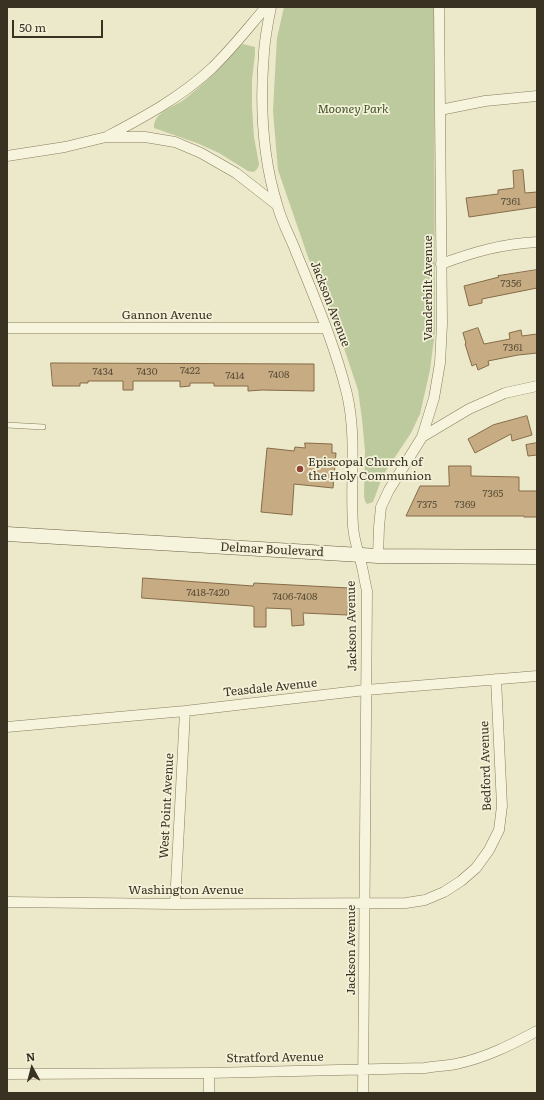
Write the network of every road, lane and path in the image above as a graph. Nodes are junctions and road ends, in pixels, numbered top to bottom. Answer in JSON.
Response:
{"nodes":[{"id":1,"x":266,"y":7,"type":"edge"},
{"id":2,"x":270,"y":7,"type":"edge"},
{"id":3,"x":439,"y":7,"type":"edge"},
{"id":4,"x":537,"y":96,"type":"edge"},
{"id":5,"x":440,"y":110,"type":"junction"},
{"id":6,"x":106,"y":137,"type":"junction"},
{"id":7,"x":7,"y":156,"type":"edge"},
{"id":8,"x":277,"y":205,"type":"junction"},
{"id":9,"x":537,"y":242,"type":"edge"},
{"id":10,"x":441,"y":264,"type":"junction"},
{"id":11,"x":7,"y":328,"type":"edge"},
{"id":12,"x":326,"y":328,"type":"junction"},
{"id":13,"x":537,"y":386,"type":"edge"},
{"id":14,"x":7,"y":426,"type":"edge"},
{"id":15,"x":43,"y":426,"type":"dead end"},
{"id":16,"x":422,"y":437,"type":"junction"},
{"id":17,"x":7,"y":534,"type":"edge"},
{"id":18,"x":358,"y":555,"type":"junction"},
{"id":19,"x":378,"y":556,"type":"junction"},
{"id":20,"x":537,"y":557,"type":"edge"},
{"id":21,"x":537,"y":676,"type":"edge"},
{"id":22,"x":496,"y":679,"type":"junction"},
{"id":23,"x":366,"y":690,"type":"junction"},
{"id":24,"x":185,"y":710,"type":"junction"},
{"id":25,"x":7,"y":728,"type":"edge"},
{"id":26,"x":7,"y":902,"type":"edge"},
{"id":27,"x":175,"y":904,"type":"junction"},
{"id":28,"x":364,"y":904,"type":"junction"},
{"id":29,"x":537,"y":1031,"type":"edge"},
{"id":30,"x":363,"y":1069,"type":"junction"},
{"id":31,"x":209,"y":1073,"type":"junction"},
{"id":32,"x":7,"y":1074,"type":"edge"},
{"id":33,"x":209,"y":1093,"type":"edge"},
{"id":34,"x":363,"y":1093,"type":"edge"}],
"edges":[{"from":1,"to":6,"type":"street"},
{"from":2,"to":8,"type":"street","name":"Jackson Avenue"},
{"from":3,"to":5,"type":"street","name":"Vanderbilt Avenue"},
{"from":4,"to":5,"type":"street"},
{"from":5,"to":10,"type":"street","name":"Vanderbilt Avenue"},
{"from":6,"to":7,"type":"street"},
{"from":6,"to":8,"type":"street"},
{"from":8,"to":12,"type":"street","name":"Jackson Avenue"},
{"from":9,"to":10,"type":"street"},
{"from":10,"to":16,"type":"street","name":"Vanderbilt Avenue"},
{"from":11,"to":12,"type":"street","name":"Gannon Avenue"},
{"from":12,"to":18,"type":"street","name":"Jackson Avenue"},
{"from":13,"to":16,"type":"street"},
{"from":14,"to":15,"type":"lane"},
{"from":16,"to":19,"type":"street","name":"Vanderbilt Avenue"},
{"from":17,"to":18,"type":"main road","name":"Delmar Boulevard"},
{"from":18,"to":19,"type":"main road","name":"Delmar Boulevard"},
{"from":18,"to":23,"type":"street","name":"Jackson Avenue"},
{"from":19,"to":20,"type":"main road","name":"Delmar Boulevard"},
{"from":21,"to":22,"type":"street","name":"Teasdale Avenue"},
{"from":22,"to":23,"type":"street","name":"Teasdale Avenue"},
{"from":22,"to":28,"type":"street","name":"Bedford Avenue"},
{"from":23,"to":24,"type":"street","name":"Teasdale Avenue"},
{"from":23,"to":28,"type":"street","name":"Jackson Avenue"},
{"from":24,"to":25,"type":"street","name":"Teasdale Avenue"},
{"from":24,"to":27,"type":"street","name":"West Point Avenue"},
{"from":26,"to":27,"type":"street","name":"Washington Avenue"},
{"from":27,"to":28,"type":"street","name":"Washington Avenue"},
{"from":28,"to":30,"type":"street","name":"Jackson Avenue"},
{"from":29,"to":30,"type":"street","name":"Stratford Avenue"},
{"from":30,"to":31,"type":"street","name":"Stratford Avenue"},
{"from":30,"to":34,"type":"street","name":"Jackson Avenue"},
{"from":31,"to":32,"type":"street","name":"Stratford Avenue"},
{"from":31,"to":33,"type":"street"}]}
